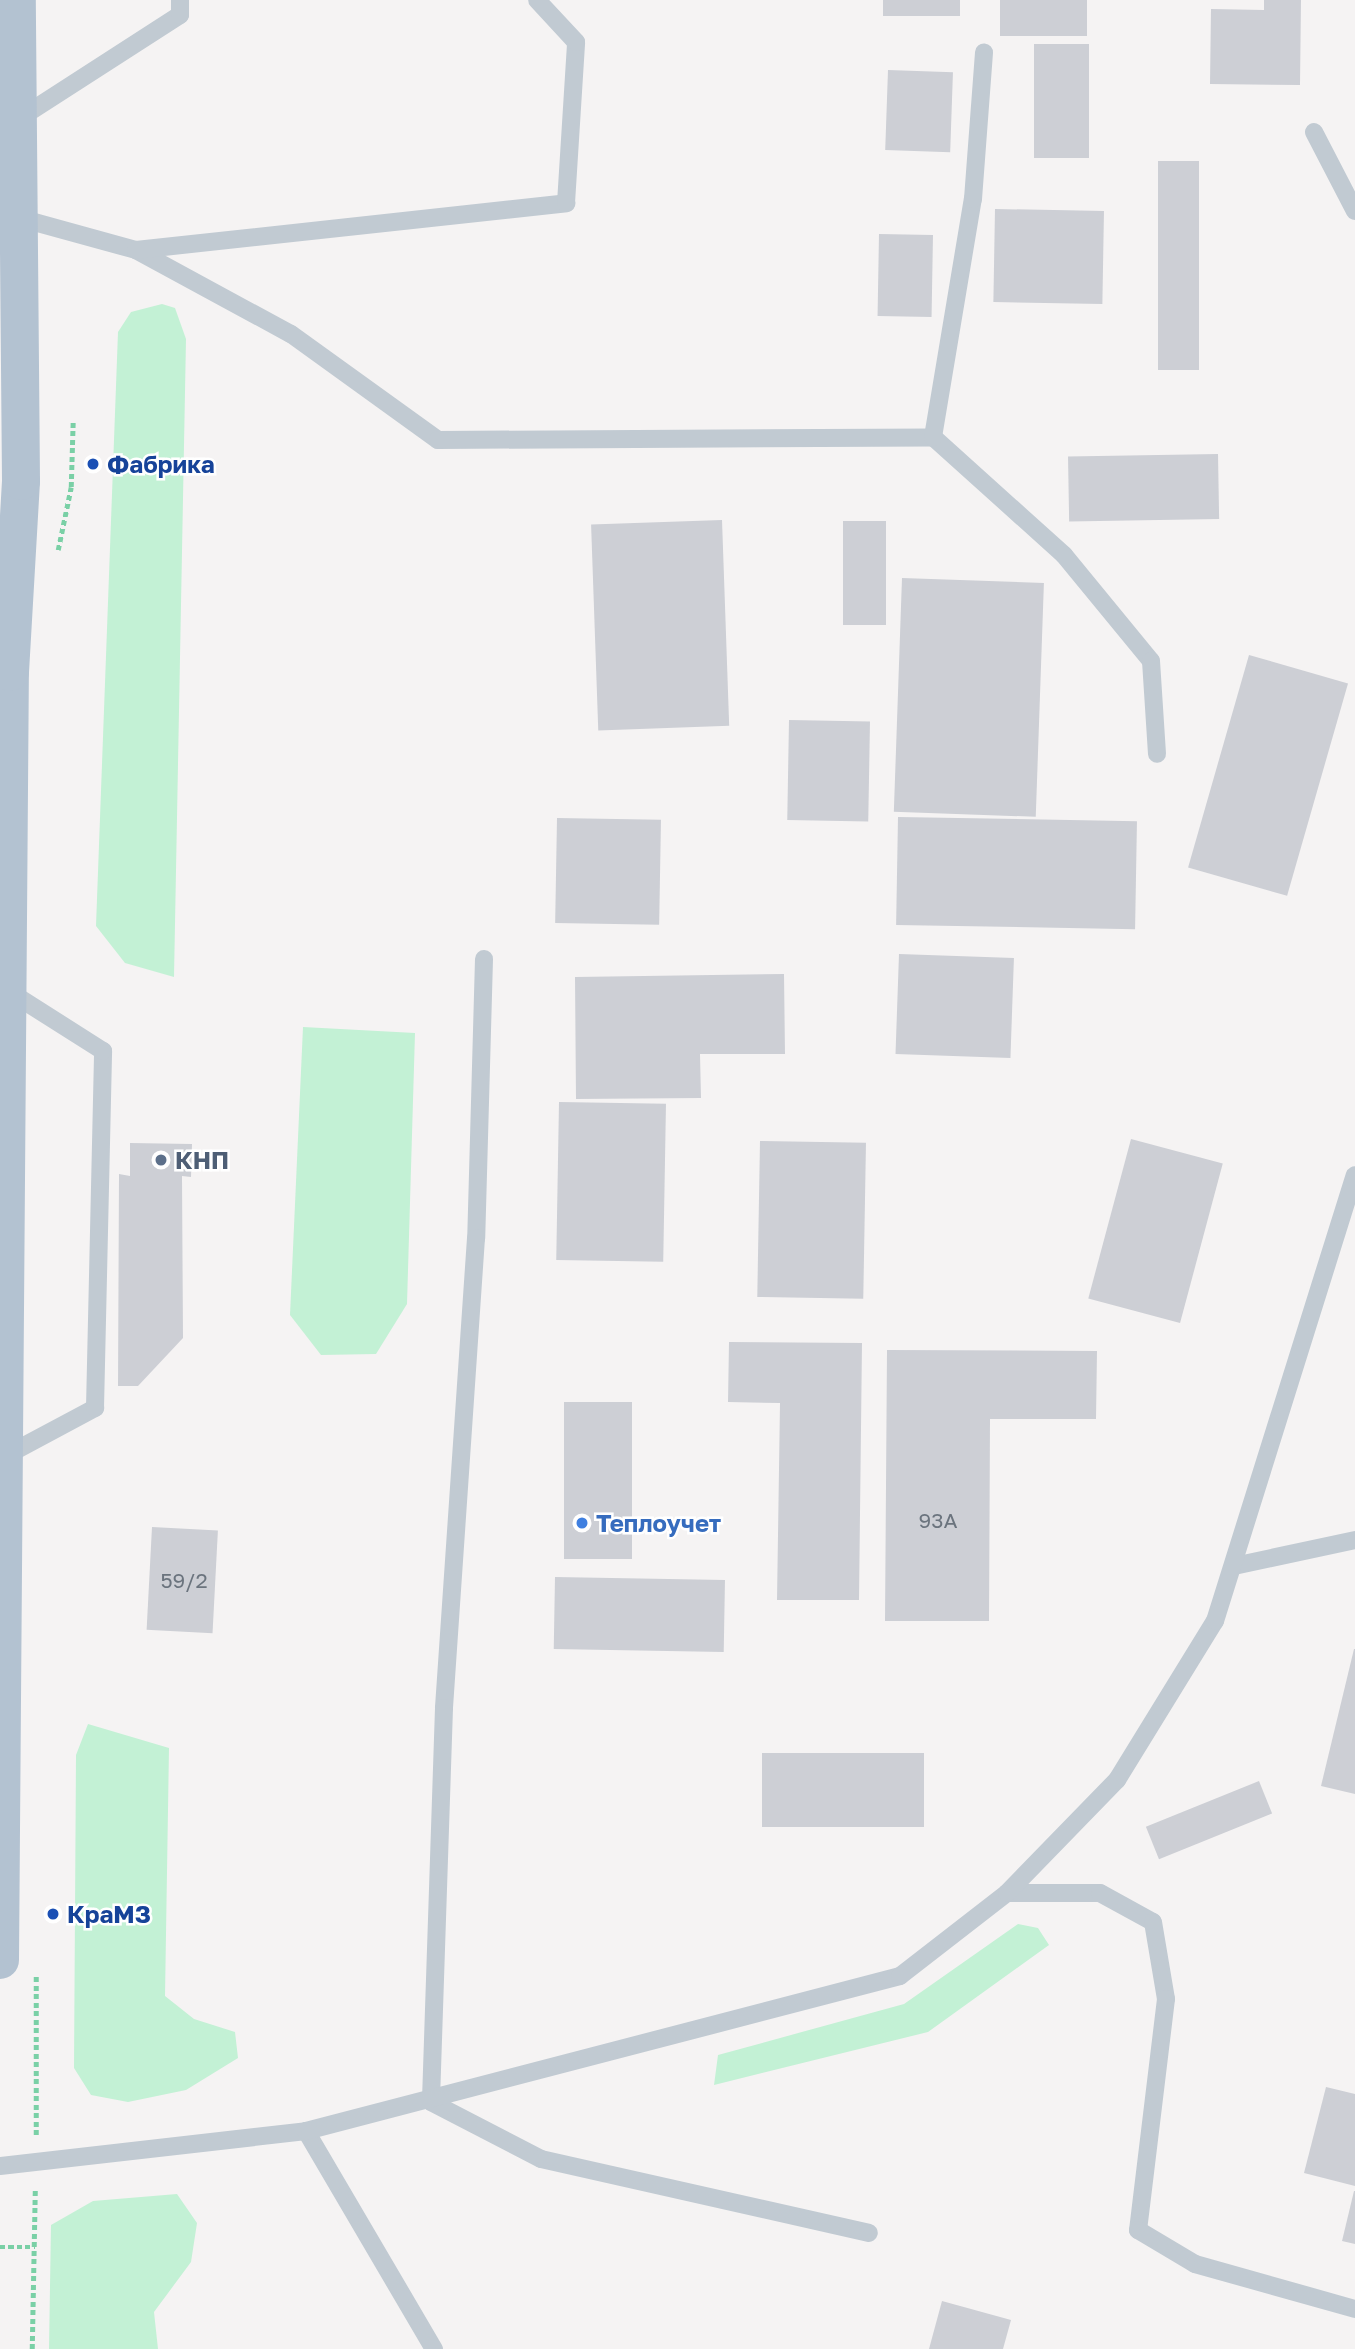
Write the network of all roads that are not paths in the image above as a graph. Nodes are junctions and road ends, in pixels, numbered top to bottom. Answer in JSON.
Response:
{"nodes":[{"id":1,"x":17,"y":0,"type":"edge"},
{"id":2,"x":180,"y":0,"type":"edge"},
{"id":3,"x":537,"y":0,"type":"edge"},
{"id":4,"x":984,"y":52,"type":"dead end"},
{"id":5,"x":17,"y":120,"type":"junction"},
{"id":6,"x":1314,"y":132,"type":"dead end"},
{"id":7,"x":1355,"y":212,"type":"edge"},
{"id":8,"x":16,"y":217,"type":"junction"},
{"id":9,"x":136,"y":250,"type":"junction"},
{"id":10,"x":933,"y":437,"type":"junction"},
{"id":11,"x":1157,"y":754,"type":"dead end"},
{"id":12,"x":484,"y":959,"type":"dead end"},
{"id":13,"x":7,"y":990,"type":"junction"},
{"id":14,"x":1355,"y":1175,"type":"edge"},
{"id":15,"x":7,"y":1455,"type":"junction"},
{"id":16,"x":1355,"y":1540,"type":"edge"},
{"id":17,"x":1234,"y":1566,"type":"junction"},
{"id":18,"x":1007,"y":1893,"type":"junction"},
{"id":19,"x":18,"y":1965,"type":"edge"},
{"id":20,"x":431,"y":2102,"type":"junction"},
{"id":21,"x":306,"y":2131,"type":"junction"},
{"id":22,"x":0,"y":2166,"type":"edge"},
{"id":23,"x":869,"y":2233,"type":"dead end"},
{"id":24,"x":1355,"y":2309,"type":"edge"},
{"id":25,"x":434,"y":2349,"type":"edge"}],
"edges":[{"from":1,"to":5,"type":"main road"},
{"from":2,"to":5,"type":"lane"},
{"from":3,"to":9,"type":"lane"},
{"from":4,"to":10,"type":"lane"},
{"from":5,"to":8,"type":"main road"},
{"from":6,"to":7,"type":"lane"},
{"from":8,"to":9,"type":"lane"},
{"from":8,"to":13,"type":"main road"},
{"from":9,"to":10,"type":"lane"},
{"from":10,"to":11,"type":"lane"},
{"from":12,"to":20,"type":"lane"},
{"from":13,"to":15,"type":"main road"},
{"from":13,"to":15,"type":"lane"},
{"from":14,"to":17,"type":"lane"},
{"from":15,"to":19,"type":"main road"},
{"from":16,"to":17,"type":"lane"},
{"from":17,"to":18,"type":"lane"},
{"from":18,"to":20,"type":"lane"},
{"from":18,"to":24,"type":"lane"},
{"from":20,"to":21,"type":"lane"},
{"from":20,"to":23,"type":"lane"},
{"from":21,"to":22,"type":"lane"},
{"from":21,"to":25,"type":"lane"}]}
